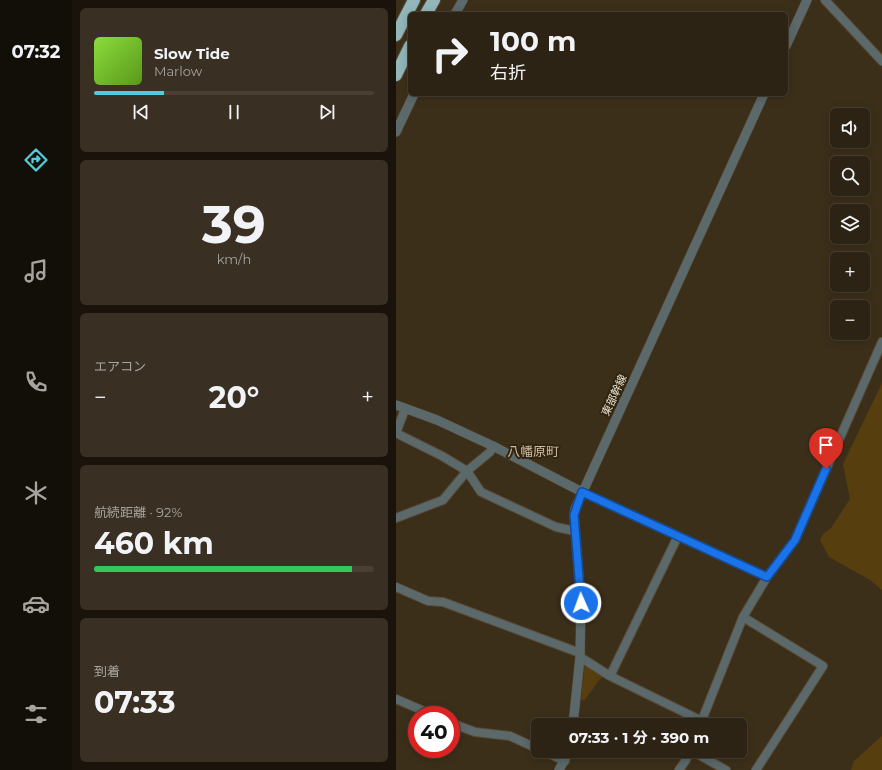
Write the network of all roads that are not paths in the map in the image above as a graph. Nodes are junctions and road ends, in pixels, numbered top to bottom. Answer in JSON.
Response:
{"nodes":[{"id":1,"x":414,"y":0,"type":"edge"},
{"id":2,"x":434,"y":0,"type":"edge"},
{"id":3,"x":463,"y":0,"type":"edge"},
{"id":4,"x":807,"y":0,"type":"edge"},
{"id":5,"x":825,"y":0,"type":"edge"},
{"id":6,"x":427,"y":12,"type":"edge"},
{"id":7,"x":456,"y":12,"type":"edge"},
{"id":8,"x":396,"y":35,"type":"edge"},
{"id":9,"x":788,"y":42,"type":"edge"},
{"id":10,"x":408,"y":50,"type":"edge"},
{"id":11,"x":882,"y":61,"type":"edge"},
{"id":12,"x":396,"y":75,"type":"edge"},
{"id":13,"x":413,"y":96,"type":"edge"},
{"id":14,"x":763,"y":96,"type":"edge"},
{"id":15,"x":396,"y":132,"type":"edge"},
{"id":16,"x":882,"y":342,"type":"edge"},
{"id":17,"x":396,"y":405,"type":"edge"},
{"id":18,"x":405,"y":409,"type":"junction"},
{"id":19,"x":493,"y":446,"type":"junction"},
{"id":20,"x":467,"y":471,"type":"junction"},
{"id":21,"x":582,"y":492,"type":"junction"},
{"id":22,"x":396,"y":518,"type":"edge"},
{"id":23,"x":575,"y":531,"type":"junction"},
{"id":24,"x":678,"y":536,"type":"junction"},
{"id":25,"x":767,"y":577,"type":"junction"},
{"id":26,"x":396,"y":588,"type":"edge"},
{"id":27,"x":743,"y":617,"type":"junction"},
{"id":28,"x":580,"y":655,"type":"junction"},
{"id":29,"x":610,"y":676,"type":"junction"},
{"id":30,"x":396,"y":699,"type":"edge"},
{"id":31,"x":412,"y":706,"type":"edge"},
{"id":32,"x":574,"y":718,"type":"edge"},
{"id":33,"x":691,"y":718,"type":"edge"},
{"id":34,"x":703,"y":718,"type":"edge"},
{"id":35,"x":460,"y":726,"type":"edge"},
{"id":36,"x":531,"y":746,"type":"edge"},
{"id":37,"x":558,"y":758,"type":"edge"},
{"id":38,"x":566,"y":758,"type":"edge"},
{"id":39,"x":687,"y":758,"type":"edge"},
{"id":40,"x":705,"y":758,"type":"edge"},
{"id":41,"x":565,"y":761,"type":"junction"},
{"id":42,"x":560,"y":770,"type":"edge"},
{"id":43,"x":679,"y":770,"type":"edge"},
{"id":44,"x":726,"y":770,"type":"edge"},
{"id":45,"x":756,"y":770,"type":"edge"}],
"edges":[{"from":1,"to":8,"type":"highway"},
{"from":2,"to":6,"type":"highway"},
{"from":3,"to":7,"type":"street"},
{"from":4,"to":9,"type":"street"},
{"from":5,"to":11,"type":"street"},
{"from":10,"to":12,"type":"highway"},
{"from":13,"to":15,"type":"street"},
{"from":14,"to":21,"type":"street","name":"東部幹線"},
{"from":16,"to":25,"type":"street"},
{"from":17,"to":18,"type":"street"},
{"from":18,"to":19,"type":"street"},
{"from":18,"to":20,"type":"street"},
{"from":19,"to":20,"type":"street"},
{"from":19,"to":21,"type":"street"},
{"from":20,"to":22,"type":"street"},
{"from":20,"to":23,"type":"street"},
{"from":21,"to":23,"type":"street","name":"東部幹線"},
{"from":21,"to":24,"type":"street"},
{"from":23,"to":28,"type":"street","name":"東部幹線"},
{"from":24,"to":25,"type":"street"},
{"from":24,"to":29,"type":"street"},
{"from":25,"to":27,"type":"street"},
{"from":26,"to":28,"type":"street"},
{"from":27,"to":34,"type":"street"},
{"from":27,"to":45,"type":"street"},
{"from":28,"to":29,"type":"street"},
{"from":28,"to":32,"type":"street","name":"東部幹線"},
{"from":29,"to":33,"type":"street"},
{"from":30,"to":31,"type":"street"},
{"from":35,"to":36,"type":"street"},
{"from":37,"to":41,"type":"street"},
{"from":38,"to":41,"type":"street"},
{"from":39,"to":43,"type":"street"},
{"from":40,"to":44,"type":"street"},
{"from":41,"to":42,"type":"street"}]}
